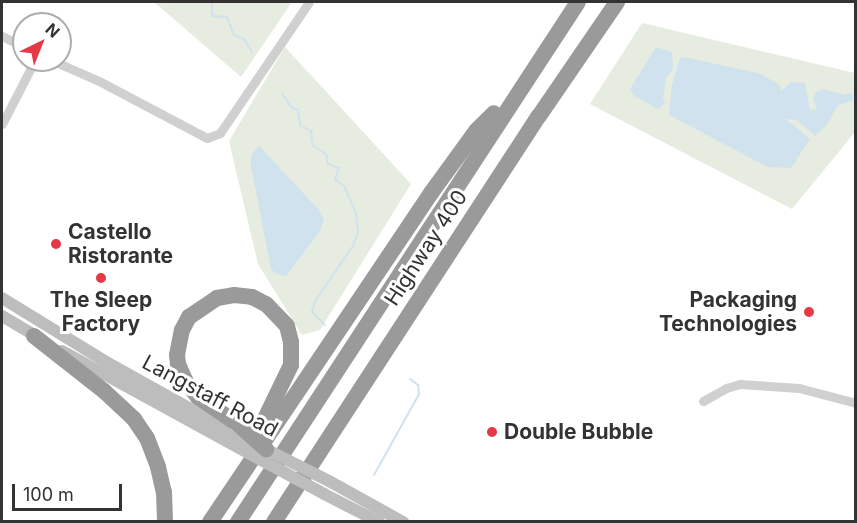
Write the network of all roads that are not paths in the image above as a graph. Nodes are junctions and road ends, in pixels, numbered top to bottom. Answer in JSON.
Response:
{"nodes":[{"id":1,"x":309,"y":2,"type":"edge"},
{"id":2,"x":578,"y":2,"type":"edge"},
{"id":3,"x":617,"y":2,"type":"edge"},
{"id":4,"x":72,"y":69,"type":"edge"},
{"id":5,"x":29,"y":72,"type":"edge"},
{"id":6,"x":518,"y":89,"type":"junction"},
{"id":7,"x":2,"y":124,"type":"edge"},
{"id":8,"x":2,"y":298,"type":"edge"},
{"id":9,"x":2,"y":316,"type":"edge"},
{"id":10,"x":34,"y":336,"type":"junction"},
{"id":11,"x":703,"y":401,"type":"dead end"},
{"id":12,"x":855,"y":403,"type":"edge"},
{"id":13,"x":233,"y":433,"type":"junction"},
{"id":14,"x":266,"y":449,"type":"joint"},
{"id":15,"x":247,"y":465,"type":"junction"},
{"id":16,"x":165,"y":522,"type":"edge"},
{"id":17,"x":210,"y":522,"type":"edge"},
{"id":18,"x":238,"y":522,"type":"edge"},
{"id":19,"x":274,"y":522,"type":"edge"},
{"id":20,"x":379,"y":522,"type":"edge"},
{"id":21,"x":403,"y":522,"type":"edge"}],
"edges":[{"from":1,"to":4,"type":"street"},
{"from":2,"to":6,"type":"highway","name":"Highway 400"},
{"from":3,"to":19,"type":"highway","name":"Highway 400"},
{"from":5,"to":7,"type":"street"},
{"from":6,"to":15,"type":"highway"},
{"from":6,"to":18,"type":"highway","name":"Highway 400"},
{"from":8,"to":13,"type":"main road","name":"Langstaff Road"},
{"from":9,"to":10,"type":"main road","name":"Langstaff Road"},
{"from":10,"to":13,"type":"main road","name":"Langstaff Road"},
{"from":10,"to":16,"type":"highway"},
{"from":11,"to":12,"type":"street"},
{"from":13,"to":14,"type":"highway","bridge":true},
{"from":13,"to":15,"type":"highway"},
{"from":13,"to":20,"type":"main road","name":"Langstaff Road","bridge":true},
{"from":14,"to":21,"type":"main road","name":"Langstaff Road","bridge":true},
{"from":15,"to":17,"type":"highway"}]}
